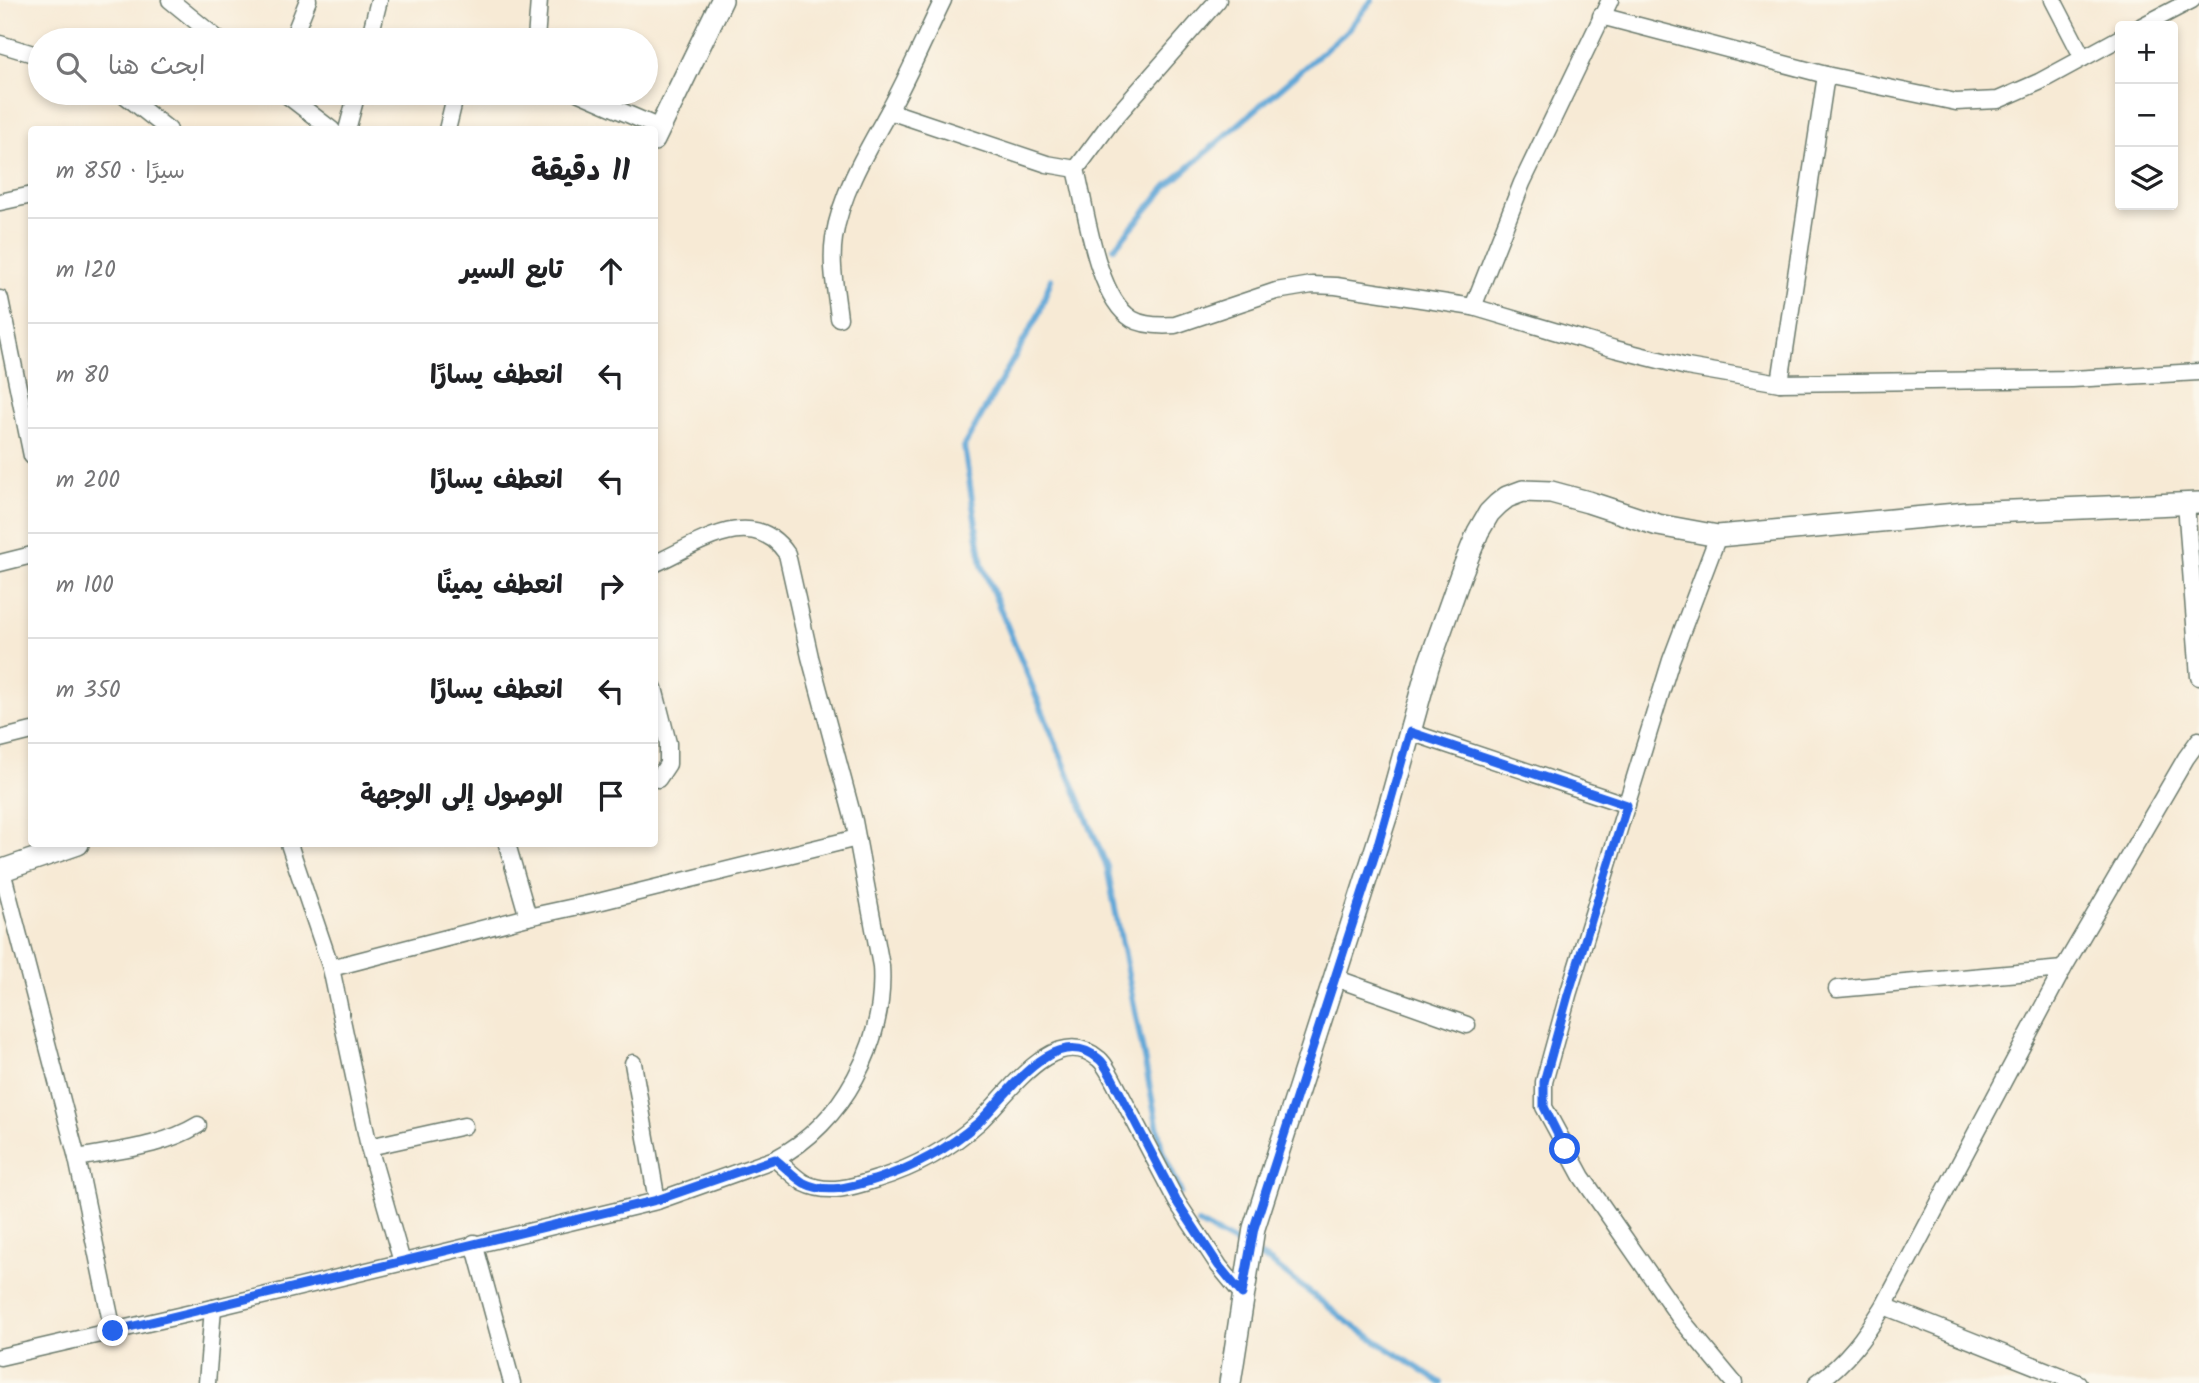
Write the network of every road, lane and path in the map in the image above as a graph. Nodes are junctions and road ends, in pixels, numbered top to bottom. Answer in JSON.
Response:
{"nodes":[{"id":1,"x":170,"y":0,"type":"edge"},
{"id":2,"x":308,"y":0,"type":"edge"},
{"id":3,"x":379,"y":0,"type":"edge"},
{"id":4,"x":539,"y":0,"type":"edge"},
{"id":5,"x":722,"y":0,"type":"edge"},
{"id":6,"x":943,"y":0,"type":"edge"},
{"id":7,"x":1218,"y":0,"type":"edge"},
{"id":8,"x":1610,"y":0,"type":"edge"},
{"id":9,"x":2053,"y":0,"type":"edge"},
{"id":10,"x":2192,"y":0,"type":"edge"},
{"id":11,"x":1601,"y":16,"type":"junction"},
{"id":12,"x":2152,"y":21,"type":"edge"},
{"id":13,"x":204,"y":28,"type":"edge"},
{"id":14,"x":297,"y":28,"type":"edge"},
{"id":15,"x":372,"y":28,"type":"edge"},
{"id":16,"x":537,"y":28,"type":"edge"},
{"id":17,"x":2115,"y":41,"type":"edge"},
{"id":18,"x":0,"y":44,"type":"edge"},
{"id":19,"x":28,"y":52,"type":"edge"},
{"id":20,"x":2083,"y":58,"type":"junction"},
{"id":21,"x":1826,"y":75,"type":"junction"},
{"id":22,"x":137,"y":105,"type":"edge"},
{"id":23,"x":300,"y":105,"type":"edge"},
{"id":24,"x":354,"y":105,"type":"edge"},
{"id":25,"x":453,"y":105,"type":"edge"},
{"id":26,"x":602,"y":105,"type":"edge"},
{"id":27,"x":889,"y":111,"type":"junction"},
{"id":28,"x":164,"y":126,"type":"edge"},
{"id":29,"x":327,"y":126,"type":"edge"},
{"id":30,"x":348,"y":126,"type":"edge"},
{"id":31,"x":448,"y":126,"type":"edge"},
{"id":32,"x":642,"y":126,"type":"edge"},
{"id":33,"x":658,"y":132,"type":"edge"},
{"id":34,"x":1076,"y":169,"type":"junction"},
{"id":35,"x":28,"y":196,"type":"edge"},
{"id":36,"x":0,"y":202,"type":"edge"},
{"id":37,"x":0,"y":299,"type":"edge"},
{"id":38,"x":1473,"y":307,"type":"junction"},
{"id":39,"x":839,"y":318,"type":"dead end"},
{"id":40,"x":2199,"y":372,"type":"edge"},
{"id":41,"x":1780,"y":383,"type":"junction"},
{"id":42,"x":28,"y":436,"type":"edge"},
{"id":43,"x":2192,"y":503,"type":"edge"},
{"id":44,"x":1718,"y":537,"type":"junction"},
{"id":45,"x":28,"y":556,"type":"edge"},
{"id":46,"x":658,"y":562,"type":"edge"},
{"id":47,"x":0,"y":563,"type":"edge"},
{"id":48,"x":2199,"y":677,"type":"edge"},
{"id":49,"x":658,"y":704,"type":"edge"},
{"id":50,"x":1410,"y":732,"type":"junction"},
{"id":51,"x":28,"y":733,"type":"edge"},
{"id":52,"x":0,"y":739,"type":"edge"},
{"id":53,"x":2199,"y":740,"type":"edge"},
{"id":54,"x":658,"y":778,"type":"edge"},
{"id":55,"x":1627,"y":805,"type":"junction"},
{"id":56,"x":857,"y":838,"type":"junction"},
{"id":57,"x":70,"y":847,"type":"edge"},
{"id":58,"x":290,"y":847,"type":"edge"},
{"id":59,"x":508,"y":847,"type":"edge"},
{"id":60,"x":1,"y":871,"type":"edge"},
{"id":61,"x":528,"y":916,"type":"junction"},
{"id":62,"x":331,"y":968,"type":"junction"},
{"id":63,"x":2063,"y":969,"type":"junction"},
{"id":64,"x":1335,"y":978,"type":"junction"},
{"id":65,"x":1837,"y":989,"type":"dead end"},
{"id":66,"x":1467,"y":1025,"type":"dead end"},
{"id":67,"x":633,"y":1063,"type":"dead end"},
{"id":68,"x":198,"y":1125,"type":"dead end"},
{"id":69,"x":464,"y":1126,"type":"dead end"},
{"id":70,"x":369,"y":1147,"type":"junction"},
{"id":71,"x":77,"y":1158,"type":"junction"},
{"id":72,"x":775,"y":1159,"type":"junction"},
{"id":73,"x":657,"y":1200,"type":"junction"},
{"id":74,"x":474,"y":1243,"type":"junction"},
{"id":75,"x":402,"y":1262,"type":"junction"},
{"id":76,"x":1242,"y":1294,"type":"junction"},
{"id":77,"x":1884,"y":1306,"type":"junction"},
{"id":78,"x":213,"y":1308,"type":"junction"},
{"id":79,"x":113,"y":1331,"type":"junction"},
{"id":80,"x":0,"y":1357,"type":"edge"},
{"id":81,"x":2068,"y":1381,"type":"edge"},
{"id":82,"x":207,"y":1383,"type":"edge"},
{"id":83,"x":512,"y":1383,"type":"edge"},
{"id":84,"x":1230,"y":1383,"type":"edge"},
{"id":85,"x":1734,"y":1383,"type":"edge"},
{"id":86,"x":1817,"y":1383,"type":"edge"}],
"edges":[{"from":1,"to":13,"type":"street"},
{"from":2,"to":14,"type":"street"},
{"from":3,"to":15,"type":"street"},
{"from":4,"to":16,"type":"street"},
{"from":5,"to":33,"type":"street"},
{"from":6,"to":27,"type":"street"},
{"from":7,"to":34,"type":"street"},
{"from":8,"to":11,"type":"street"},
{"from":9,"to":20,"type":"street"},
{"from":10,"to":12,"type":"street"},
{"from":11,"to":21,"type":"street"},
{"from":11,"to":38,"type":"street"},
{"from":17,"to":20,"type":"street"},
{"from":18,"to":19,"type":"street"},
{"from":20,"to":21,"type":"street"},
{"from":21,"to":41,"type":"street"},
{"from":22,"to":28,"type":"street"},
{"from":23,"to":29,"type":"street"},
{"from":24,"to":30,"type":"street"},
{"from":25,"to":31,"type":"street"},
{"from":26,"to":32,"type":"street"},
{"from":27,"to":34,"type":"street"},
{"from":27,"to":39,"type":"street"},
{"from":34,"to":38,"type":"street"},
{"from":35,"to":36,"type":"street"},
{"from":37,"to":42,"type":"street"},
{"from":38,"to":41,"type":"street"},
{"from":40,"to":41,"type":"street"},
{"from":43,"to":44,"type":"street"},
{"from":43,"to":48,"type":"street"},
{"from":44,"to":50,"type":"street"},
{"from":44,"to":55,"type":"street"},
{"from":45,"to":47,"type":"street"},
{"from":46,"to":56,"type":"street"},
{"from":49,"to":54,"type":"street"},
{"from":50,"to":55,"type":"street"},
{"from":50,"to":64,"type":"street"},
{"from":51,"to":52,"type":"street"},
{"from":53,"to":63,"type":"street"},
{"from":55,"to":85,"type":"street"},
{"from":56,"to":61,"type":"street"},
{"from":56,"to":72,"type":"street"},
{"from":57,"to":60,"type":"street"},
{"from":58,"to":62,"type":"street"},
{"from":59,"to":61,"type":"street"},
{"from":60,"to":71,"type":"street"},
{"from":61,"to":62,"type":"street"},
{"from":62,"to":70,"type":"street"},
{"from":63,"to":65,"type":"street"},
{"from":63,"to":77,"type":"street"},
{"from":64,"to":66,"type":"street"},
{"from":64,"to":76,"type":"street"},
{"from":67,"to":73,"type":"street"},
{"from":68,"to":71,"type":"street"},
{"from":69,"to":70,"type":"street"},
{"from":70,"to":75,"type":"street"},
{"from":71,"to":79,"type":"street"},
{"from":72,"to":73,"type":"street"},
{"from":72,"to":76,"type":"street"},
{"from":73,"to":74,"type":"street"},
{"from":74,"to":75,"type":"street"},
{"from":74,"to":83,"type":"street"},
{"from":75,"to":78,"type":"street"},
{"from":76,"to":84,"type":"street"},
{"from":77,"to":81,"type":"street"},
{"from":77,"to":86,"type":"street"},
{"from":78,"to":79,"type":"street"},
{"from":78,"to":82,"type":"street"},
{"from":79,"to":80,"type":"street"}]}
